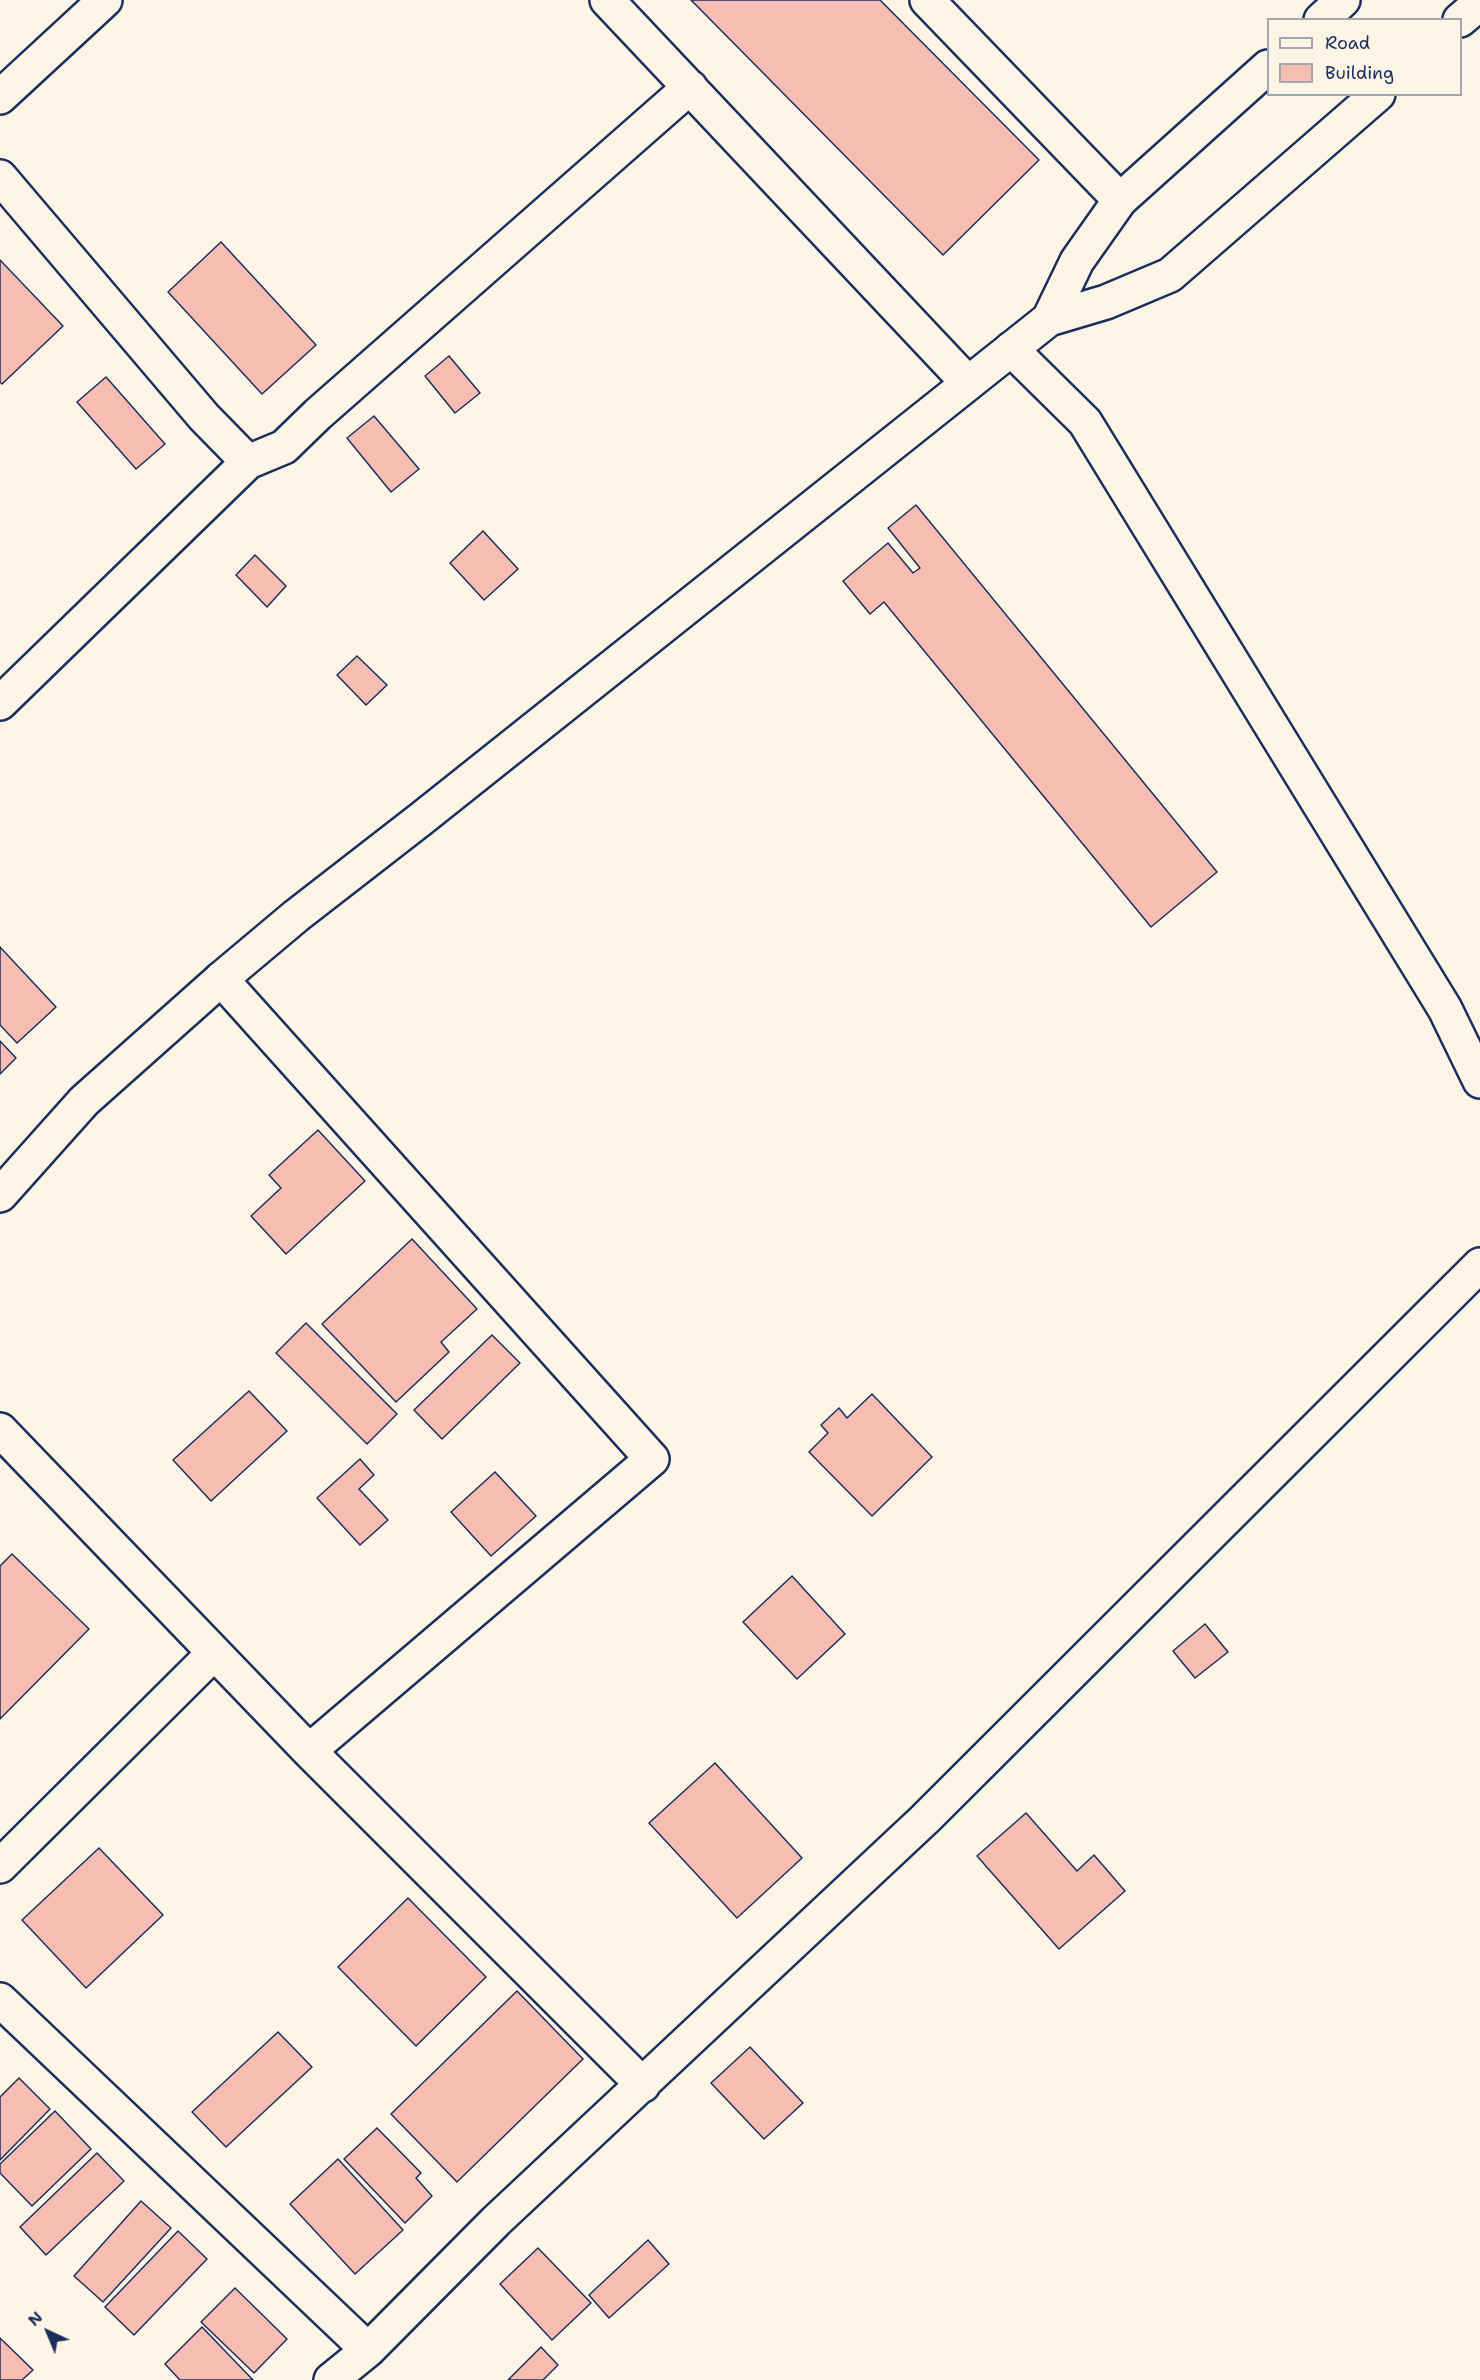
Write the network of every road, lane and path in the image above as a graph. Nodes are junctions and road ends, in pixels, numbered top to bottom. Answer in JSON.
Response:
{"nodes":[{"id":1,"x":105,"y":0,"type":"edge"},
{"id":2,"x":607,"y":0,"type":"edge"},
{"id":3,"x":927,"y":0,"type":"edge"},
{"id":4,"x":1343,"y":0,"type":"edge"},
{"id":5,"x":1480,"y":3,"type":"edge"},
{"id":6,"x":1323,"y":18,"type":"edge"},
{"id":7,"x":1462,"y":19,"type":"edge"},
{"id":8,"x":1267,"y":69,"type":"edge"},
{"id":9,"x":690,"y":87,"type":"junction"},
{"id":10,"x":1376,"y":96,"type":"edge"},
{"id":11,"x":0,"y":97,"type":"edge"},
{"id":12,"x":0,"y":177,"type":"edge"},
{"id":13,"x":1120,"y":200,"type":"junction"},
{"id":14,"x":1049,"y":319,"type":"junction"},
{"id":15,"x":1011,"y":349,"type":"junction"},
{"id":16,"x":968,"y":383,"type":"junction"},
{"id":17,"x":248,"y":462,"type":"junction"},
{"id":18,"x":0,"y":703,"type":"edge"},
{"id":19,"x":221,"y":979,"type":"junction"},
{"id":20,"x":1480,"y":1081,"type":"edge"},
{"id":21,"x":0,"y":1195,"type":"edge"},
{"id":22,"x":1480,"y":1265,"type":"edge"},
{"id":23,"x":0,"y":1430,"type":"edge"},
{"id":24,"x":214,"y":1653,"type":"junction"},
{"id":25,"x":309,"y":1751,"type":"junction"},
{"id":26,"x":0,"y":1866,"type":"edge"},
{"id":27,"x":0,"y":2000,"type":"edge"},
{"id":28,"x":643,"y":2085,"type":"junction"},
{"id":29,"x":368,"y":2350,"type":"junction"},
{"id":30,"x":331,"y":2380,"type":"edge"}],
"edges":[{"from":1,"to":11,"type":"street"},
{"from":2,"to":9,"type":"street"},
{"from":3,"to":13,"type":"street"},
{"from":4,"to":6,"type":"street"},
{"from":5,"to":7,"type":"street"},
{"from":8,"to":13,"type":"street"},
{"from":9,"to":16,"type":"street"},
{"from":9,"to":17,"type":"street"},
{"from":10,"to":14,"type":"street"},
{"from":12,"to":17,"type":"street"},
{"from":13,"to":14,"type":"street"},
{"from":14,"to":15,"type":"street"},
{"from":15,"to":16,"type":"street"},
{"from":15,"to":20,"type":"street"},
{"from":16,"to":19,"type":"street"},
{"from":17,"to":18,"type":"street"},
{"from":19,"to":21,"type":"street"},
{"from":19,"to":25,"type":"street"},
{"from":22,"to":28,"type":"street"},
{"from":23,"to":24,"type":"street"},
{"from":24,"to":25,"type":"street"},
{"from":24,"to":26,"type":"street"},
{"from":25,"to":28,"type":"street"},
{"from":27,"to":29,"type":"street"},
{"from":28,"to":29,"type":"street"},
{"from":29,"to":30,"type":"street"}]}
